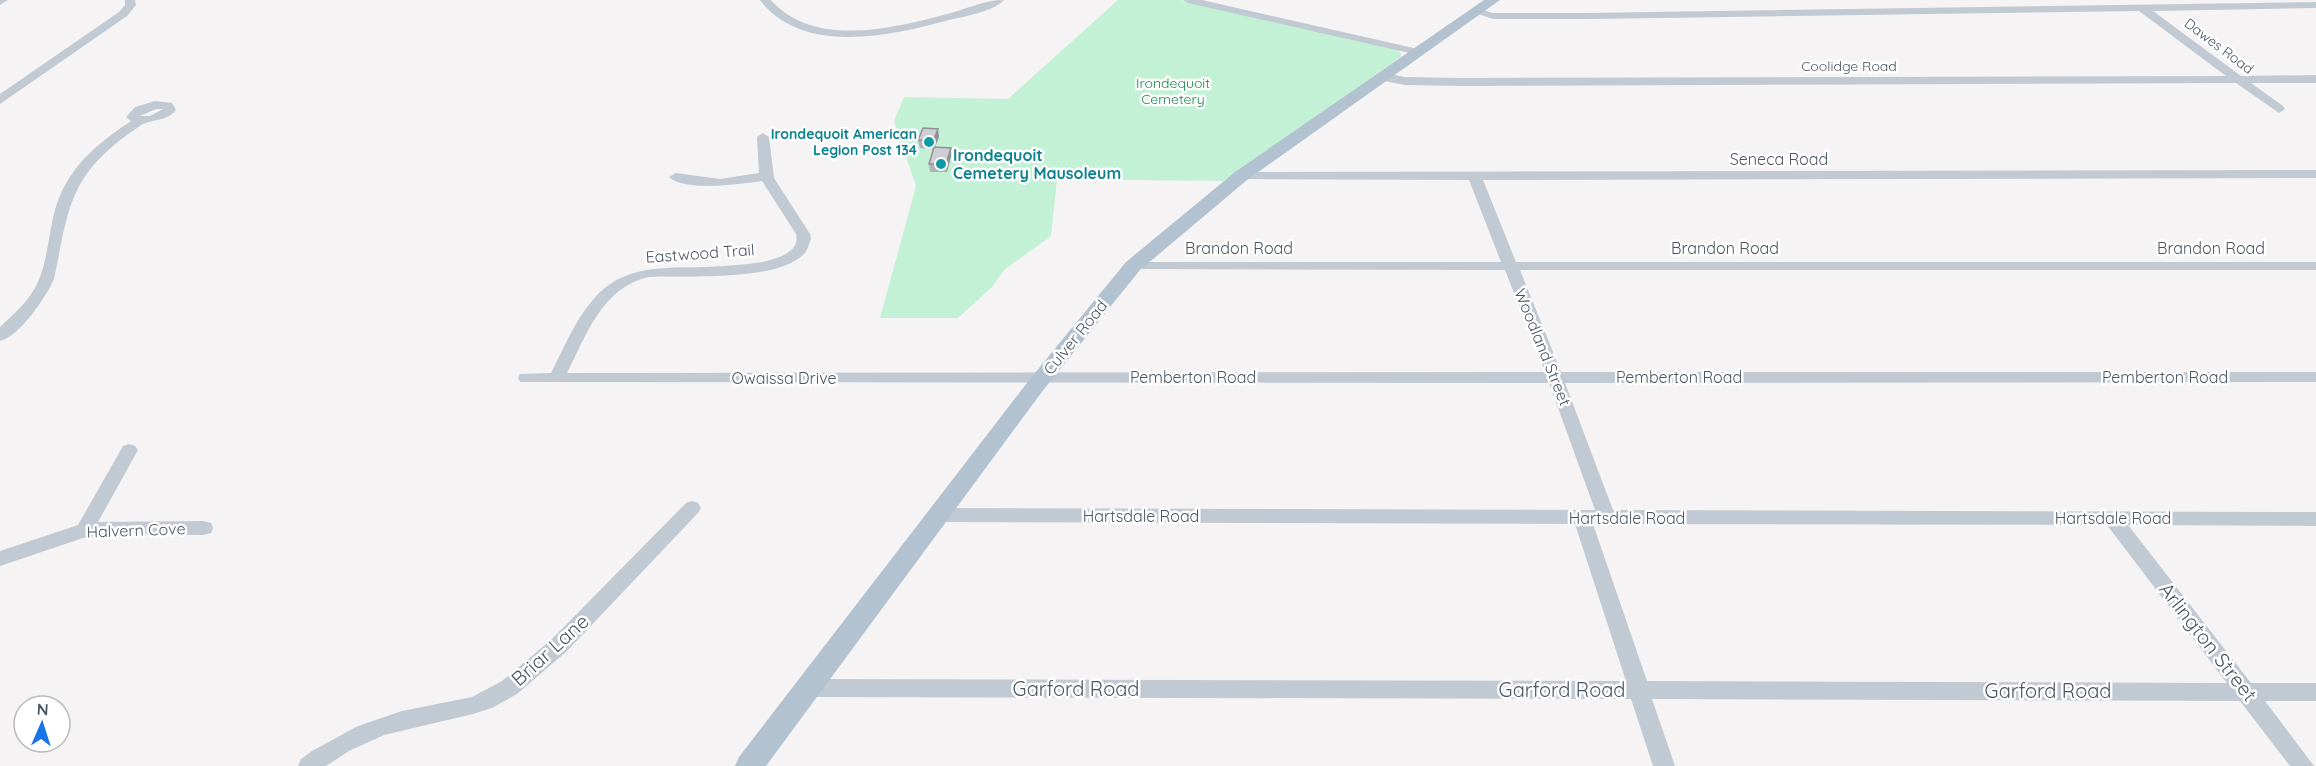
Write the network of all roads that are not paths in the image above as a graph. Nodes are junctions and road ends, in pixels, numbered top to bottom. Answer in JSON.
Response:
{"nodes":[{"id":1,"x":130,"y":0,"type":"edge"},
{"id":2,"x":765,"y":0,"type":"edge"},
{"id":3,"x":999,"y":0,"type":"edge"},
{"id":4,"x":1188,"y":0,"type":"edge"},
{"id":5,"x":1482,"y":4,"type":"edge"},
{"id":6,"x":2316,"y":5,"type":"edge"},
{"id":7,"x":2142,"y":8,"type":"junction"},
{"id":8,"x":1418,"y":52,"type":"junction"},
{"id":9,"x":1383,"y":77,"type":"junction"},
{"id":10,"x":2239,"y":79,"type":"junction"},
{"id":11,"x":2316,"y":79,"type":"edge"},
{"id":12,"x":0,"y":100,"type":"edge"},
{"id":13,"x":2279,"y":109,"type":"dead end"},
{"id":14,"x":141,"y":120,"type":"dead end"},
{"id":15,"x":762,"y":137,"type":"dead end"},
{"id":16,"x":766,"y":176,"type":"junction"},
{"id":17,"x":1241,"y":176,"type":"junction"},
{"id":18,"x":2313,"y":176,"type":"edge"},
{"id":19,"x":676,"y":177,"type":"dead end"},
{"id":20,"x":1475,"y":177,"type":"junction"},
{"id":21,"x":1133,"y":266,"type":"junction"},
{"id":22,"x":1511,"y":266,"type":"junction"},
{"id":23,"x":2316,"y":266,"type":"edge"},
{"id":24,"x":0,"y":336,"type":"edge"},
{"id":25,"x":1554,"y":377,"type":"junction"},
{"id":26,"x":2316,"y":377,"type":"edge"},
{"id":27,"x":526,"y":378,"type":"dead end"},
{"id":28,"x":556,"y":378,"type":"junction"},
{"id":29,"x":1042,"y":378,"type":"junction"},
{"id":30,"x":129,"y":450,"type":"dead end"},
{"id":31,"x":692,"y":508,"type":"dead end"},
{"id":32,"x":937,"y":514,"type":"junction"},
{"id":33,"x":1582,"y":518,"type":"junction"},
{"id":34,"x":1607,"y":518,"type":"junction"},
{"id":35,"x":2112,"y":518,"type":"junction"},
{"id":36,"x":2316,"y":519,"type":"edge"},
{"id":37,"x":204,"y":528,"type":"dead end"},
{"id":38,"x":84,"y":531,"type":"junction"},
{"id":39,"x":0,"y":559,"type":"edge"},
{"id":40,"x":807,"y":688,"type":"junction"},
{"id":41,"x":1639,"y":690,"type":"junction"},
{"id":42,"x":2246,"y":692,"type":"junction"},
{"id":43,"x":2316,"y":692,"type":"edge"},
{"id":44,"x":309,"y":766,"type":"edge"},
{"id":45,"x":749,"y":766,"type":"edge"},
{"id":46,"x":1664,"y":766,"type":"edge"},
{"id":47,"x":2303,"y":766,"type":"edge"}],
"edges":[{"from":1,"to":12,"type":"street"},
{"from":2,"to":3,"type":"street"},
{"from":4,"to":8,"type":"street"},
{"from":5,"to":7,"type":"street"},
{"from":5,"to":8,"type":"main road","name":"Culver Road"},
{"from":6,"to":7,"type":"street"},
{"from":7,"to":10,"type":"street","name":"Dawes Road"},
{"from":8,"to":9,"type":"main road","name":"Culver Road"},
{"from":9,"to":10,"type":"street","name":"Coolidge Road"},
{"from":9,"to":17,"type":"main road","name":"Culver Road"},
{"from":10,"to":11,"type":"street","name":"Coolidge Road"},
{"from":10,"to":13,"type":"street","name":"Dawes Road"},
{"from":14,"to":24,"type":"street"},
{"from":15,"to":16,"type":"street"},
{"from":16,"to":19,"type":"street"},
{"from":16,"to":28,"type":"street","name":"Eastwood Trail"},
{"from":17,"to":20,"type":"street","name":"Seneca Road"},
{"from":17,"to":21,"type":"main road","name":"Culver Road"},
{"from":18,"to":20,"type":"street","name":"Seneca Road"},
{"from":20,"to":22,"type":"street","name":"Woodland Street"},
{"from":21,"to":22,"type":"street","name":"Brandon Road"},
{"from":21,"to":29,"type":"main road","name":"Culver Road"},
{"from":22,"to":23,"type":"street","name":"Brandon Road"},
{"from":22,"to":25,"type":"street","name":"Woodland Street"},
{"from":25,"to":26,"type":"street","name":"Pemberton Road"},
{"from":25,"to":29,"type":"street","name":"Pemberton Road"},
{"from":25,"to":34,"type":"street","name":"Woodland Street"},
{"from":27,"to":28,"type":"street","name":"Owaissa Drive"},
{"from":28,"to":29,"type":"street","name":"Owaissa Drive"},
{"from":29,"to":32,"type":"main road","name":"Culver Road"},
{"from":30,"to":38,"type":"street"},
{"from":31,"to":44,"type":"street","name":"Briar Lane"},
{"from":32,"to":33,"type":"street","name":"Hartsdale Road"},
{"from":32,"to":40,"type":"main road","name":"Culver Road"},
{"from":33,"to":34,"type":"street","name":"Hartsdale Road"},
{"from":33,"to":41,"type":"street"},
{"from":34,"to":35,"type":"street","name":"Hartsdale Road"},
{"from":35,"to":36,"type":"street","name":"Hartsdale Road"},
{"from":35,"to":42,"type":"street","name":"Arlington Street"},
{"from":37,"to":38,"type":"street","name":"Halvern Cove"},
{"from":38,"to":39,"type":"street","name":"Halvern Cove"},
{"from":40,"to":41,"type":"street","name":"Garford Road"},
{"from":40,"to":45,"type":"main road","name":"Culver Road"},
{"from":41,"to":42,"type":"street","name":"Garford Road"},
{"from":41,"to":46,"type":"street"},
{"from":42,"to":43,"type":"street","name":"Garford Road"},
{"from":42,"to":47,"type":"street","name":"Arlington Street"}]}
